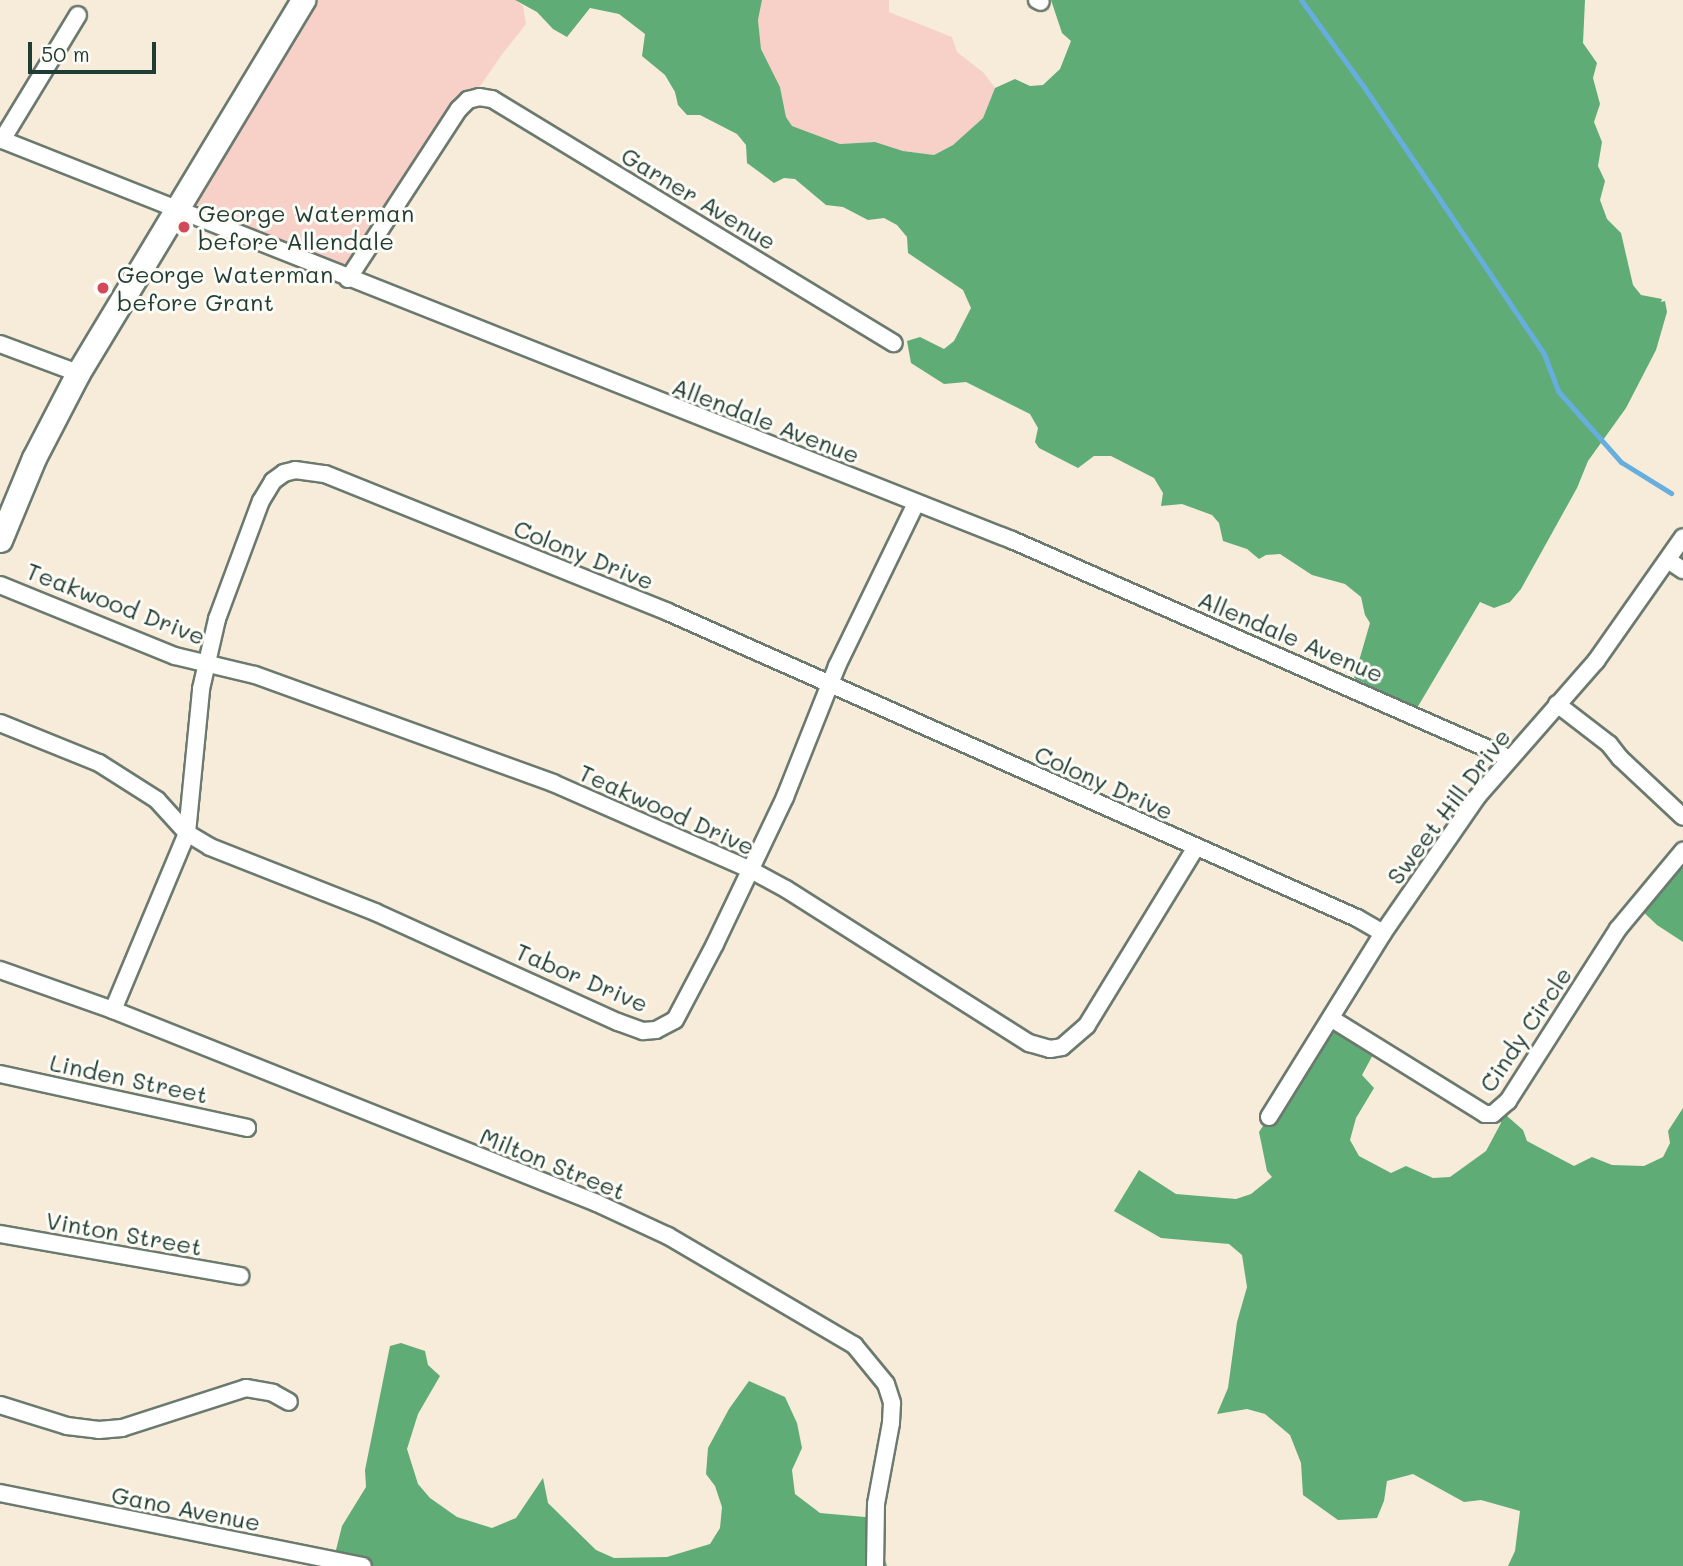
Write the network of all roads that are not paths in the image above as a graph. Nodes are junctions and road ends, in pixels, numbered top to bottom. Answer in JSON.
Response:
{"nodes":[{"id":1,"x":303,"y":0,"type":"edge"},
{"id":2,"x":78,"y":15,"type":"dead end"},
{"id":3,"x":1,"y":140,"type":"edge"},
{"id":4,"x":176,"y":211,"type":"junction"},
{"id":5,"x":348,"y":279,"type":"junction"},
{"id":6,"x":894,"y":343,"type":"dead end"},
{"id":7,"x":0,"y":344,"type":"edge"},
{"id":8,"x":78,"y":373,"type":"junction"},
{"id":9,"x":916,"y":503,"type":"junction"},
{"id":10,"x":1683,"y":537,"type":"edge"},
{"id":11,"x":0,"y":539,"type":"edge"},
{"id":12,"x":1668,"y":561,"type":"junction"},
{"id":13,"x":1683,"y":570,"type":"edge"},
{"id":14,"x":0,"y":584,"type":"edge"},
{"id":15,"x":206,"y":662,"type":"junction"},
{"id":16,"x":830,"y":685,"type":"junction"},
{"id":17,"x":1557,"y":704,"type":"junction"},
{"id":18,"x":0,"y":723,"type":"edge"},
{"id":19,"x":1509,"y":758,"type":"junction"},
{"id":20,"x":1683,"y":817,"type":"edge"},
{"id":21,"x":187,"y":833,"type":"junction"},
{"id":22,"x":1195,"y":849,"type":"junction"},
{"id":23,"x":1683,"y":852,"type":"edge"},
{"id":24,"x":749,"y":869,"type":"junction"},
{"id":25,"x":1383,"y":933,"type":"junction"},
{"id":26,"x":0,"y":970,"type":"edge"},
{"id":27,"x":113,"y":1010,"type":"junction"},
{"id":28,"x":1332,"y":1019,"type":"junction"},
{"id":29,"x":0,"y":1074,"type":"edge"},
{"id":30,"x":1269,"y":1117,"type":"dead end"},
{"id":31,"x":247,"y":1128,"type":"dead end"},
{"id":32,"x":0,"y":1234,"type":"edge"},
{"id":33,"x":240,"y":1276,"type":"dead end"},
{"id":34,"x":289,"y":1402,"type":"dead end"},
{"id":35,"x":0,"y":1405,"type":"edge"},
{"id":36,"x":0,"y":1493,"type":"edge"},
{"id":37,"x":363,"y":1566,"type":"edge"},
{"id":38,"x":875,"y":1566,"type":"edge"}],
"edges":[{"from":1,"to":4,"type":"main road"},
{"from":2,"to":3,"type":"street"},
{"from":3,"to":4,"type":"street","name":"Allendale Avenue"},
{"from":4,"to":5,"type":"street","name":"Allendale Avenue"},
{"from":4,"to":8,"type":"main road"},
{"from":5,"to":6,"type":"street","name":"Garner Avenue"},
{"from":5,"to":9,"type":"street","name":"Allendale Avenue"},
{"from":7,"to":8,"type":"street"},
{"from":8,"to":11,"type":"main road"},
{"from":9,"to":16,"type":"street","name":"Tabor Drive"},
{"from":9,"to":19,"type":"street","name":"Allendale Avenue"},
{"from":10,"to":12,"type":"street","name":"Sweet Hill Drive"},
{"from":12,"to":13,"type":"street"},
{"from":12,"to":17,"type":"street","name":"Sweet Hill Drive"},
{"from":14,"to":15,"type":"street","name":"Teakwood Drive"},
{"from":15,"to":16,"type":"street","name":"Colony Drive"},
{"from":15,"to":21,"type":"street","name":"Colony Drive"},
{"from":15,"to":24,"type":"street","name":"Teakwood Drive"},
{"from":16,"to":22,"type":"street","name":"Colony Drive"},
{"from":16,"to":24,"type":"street","name":"Tabor Drive"},
{"from":17,"to":19,"type":"street","name":"Sweet Hill Drive"},
{"from":17,"to":20,"type":"street"},
{"from":18,"to":21,"type":"street","name":"Tabor Drive"},
{"from":19,"to":25,"type":"street","name":"Sweet Hill Drive"},
{"from":21,"to":24,"type":"street","name":"Tabor Drive"},
{"from":21,"to":27,"type":"street","name":"Colony Drive"},
{"from":22,"to":24,"type":"street","name":"Teakwood Drive"},
{"from":22,"to":25,"type":"street","name":"Colony Drive"},
{"from":23,"to":28,"type":"street","name":"Cindy Circle"},
{"from":25,"to":28,"type":"street","name":"Sweet Hill Drive"},
{"from":26,"to":27,"type":"street","name":"Milton Street"},
{"from":27,"to":38,"type":"street","name":"Milton Street"},
{"from":28,"to":30,"type":"street","name":"Sweet Hill Drive"},
{"from":29,"to":31,"type":"street","name":"Linden Street"},
{"from":32,"to":33,"type":"street","name":"Vinton Street"},
{"from":34,"to":35,"type":"street"},
{"from":36,"to":37,"type":"street","name":"Gano Avenue"}]}
